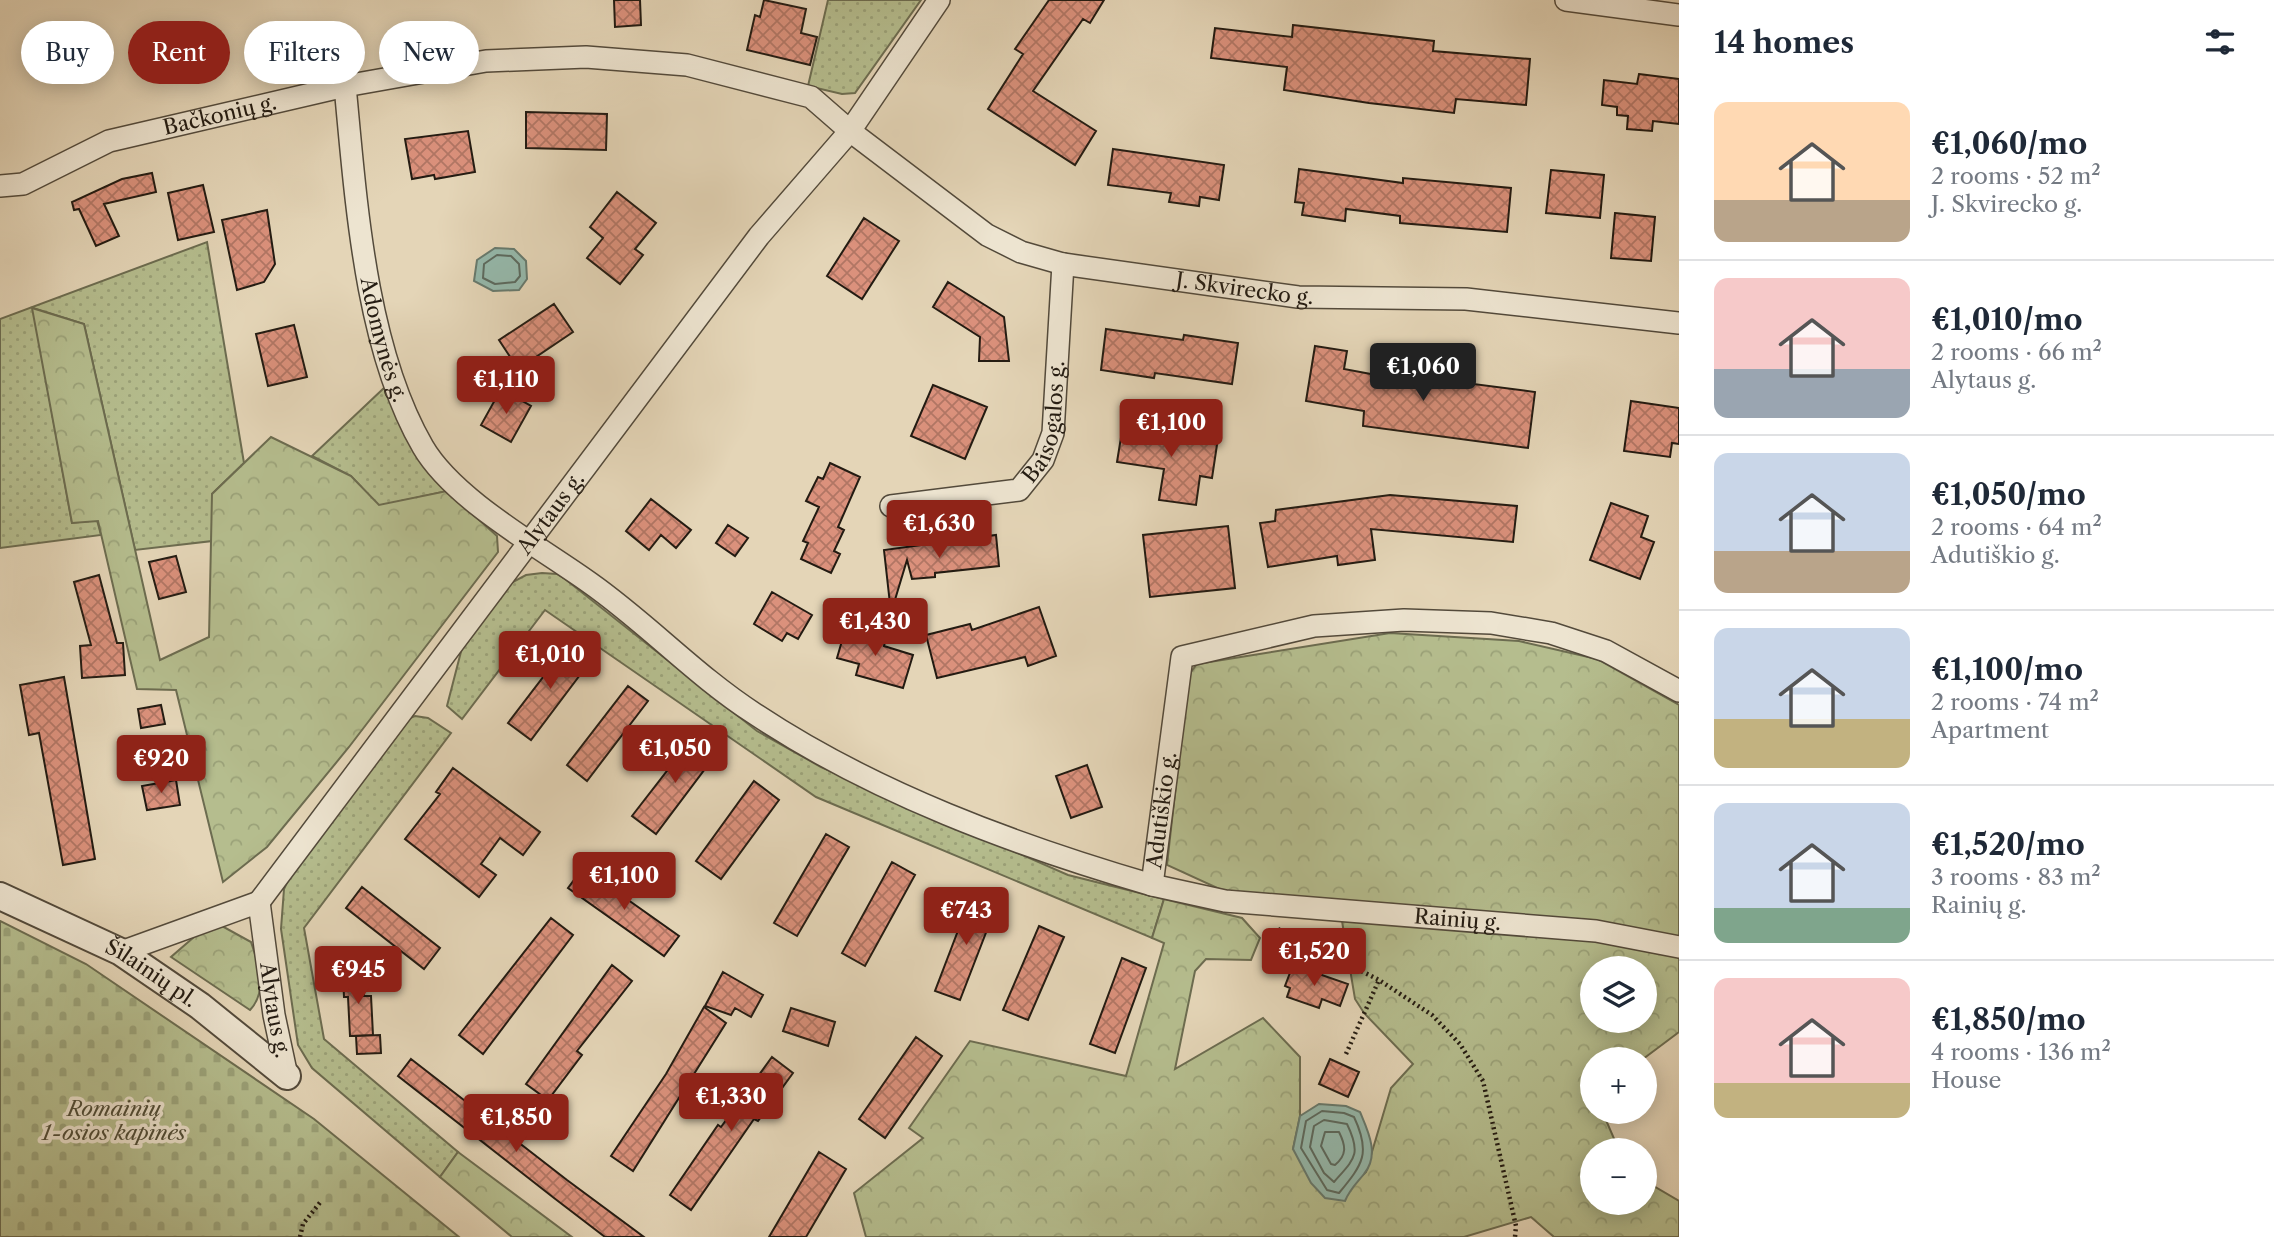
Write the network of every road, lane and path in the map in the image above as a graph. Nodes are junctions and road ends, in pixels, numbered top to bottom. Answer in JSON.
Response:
{"nodes":[{"id":1,"x":939,"y":0,"type":"edge"},
{"id":2,"x":1566,"y":0,"type":"edge"},
{"id":3,"x":1679,"y":15,"type":"edge"},
{"id":4,"x":345,"y":86,"type":"junction"},
{"id":5,"x":850,"y":131,"type":"junction"},
{"id":6,"x":0,"y":186,"type":"edge"},
{"id":7,"x":1063,"y":264,"type":"junction"},
{"id":8,"x":1679,"y":323,"type":"edge"},
{"id":9,"x":891,"y":506,"type":"dead end"},
{"id":10,"x":529,"y":540,"type":"junction"},
{"id":11,"x":1679,"y":691,"type":"edge"},
{"id":12,"x":1152,"y":885,"type":"junction"},
{"id":13,"x":0,"y":896,"type":"edge"},
{"id":14,"x":259,"y":902,"type":"junction"},
{"id":15,"x":1272,"y":925,"type":"dead end"},
{"id":16,"x":1679,"y":947,"type":"edge"},
{"id":17,"x":121,"y":952,"type":"junction"},
{"id":18,"x":1379,"y":980,"type":"junction"},
{"id":19,"x":1346,"y":1054,"type":"dead end"},
{"id":20,"x":287,"y":1076,"type":"joint"},
{"id":21,"x":322,"y":1200,"type":"dead end"},
{"id":22,"x":300,"y":1237,"type":"edge"},
{"id":23,"x":1516,"y":1237,"type":"edge"}],
"edges":[{"from":1,"to":5,"type":"street","name":"Alytaus g."},
{"from":2,"to":3,"type":"street"},
{"from":4,"to":5,"type":"street","name":"Bačkonių g."},
{"from":4,"to":6,"type":"street","name":"Bačkonių g."},
{"from":4,"to":10,"type":"street","name":"Adomynės g."},
{"from":5,"to":7,"type":"street","name":"J. Skvirecko g."},
{"from":5,"to":10,"type":"street","name":"Alytaus g."},
{"from":7,"to":8,"type":"street","name":"J. Skvirecko g."},
{"from":7,"to":9,"type":"street","name":"Baisogalos g."},
{"from":10,"to":12,"type":"street","name":"Adutiškio g."},
{"from":10,"to":14,"type":"street","name":"Alytaus g."},
{"from":11,"to":12,"type":"street","name":"Adutiškio g."},
{"from":12,"to":16,"type":"street","name":"Rainių g."},
{"from":13,"to":17,"type":"street","name":"Šilainių pl."},
{"from":14,"to":17,"type":"street"},
{"from":14,"to":20,"type":"street","name":"Alytaus g."},
{"from":15,"to":18,"type":"path"},
{"from":17,"to":20,"type":"street","name":"Šilainių pl."},
{"from":18,"to":19,"type":"path"},
{"from":18,"to":23,"type":"path"},
{"from":21,"to":22,"type":"path"}]}
